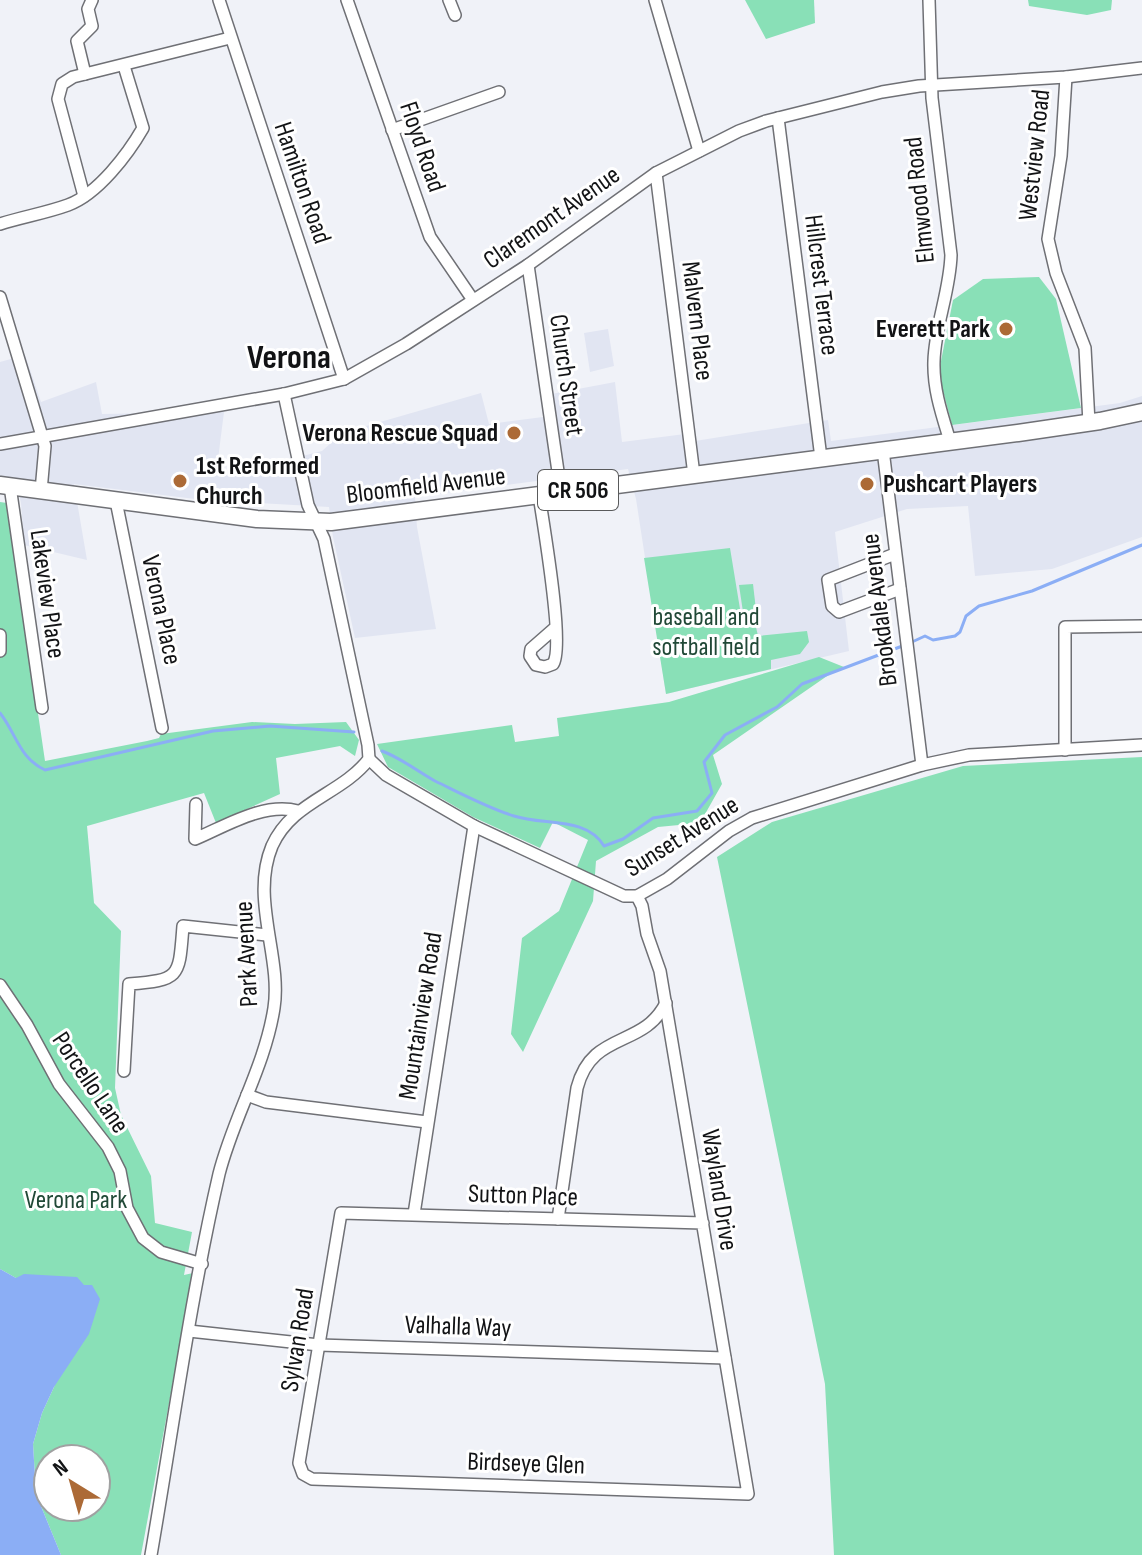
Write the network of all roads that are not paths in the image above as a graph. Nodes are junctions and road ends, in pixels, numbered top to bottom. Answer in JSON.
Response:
{"nodes":[{"id":1,"x":92,"y":0,"type":"edge"},
{"id":2,"x":219,"y":0,"type":"edge"},
{"id":3,"x":347,"y":0,"type":"edge"},
{"id":4,"x":449,"y":0,"type":"edge"},
{"id":5,"x":655,"y":0,"type":"edge"},
{"id":6,"x":929,"y":0,"type":"edge"},
{"id":7,"x":455,"y":15,"type":"dead end"},
{"id":8,"x":230,"y":38,"type":"junction"},
{"id":9,"x":124,"y":66,"type":"junction"},
{"id":10,"x":1142,"y":68,"type":"edge"},
{"id":11,"x":85,"y":74,"type":"junction"},
{"id":12,"x":1066,"y":77,"type":"junction"},
{"id":13,"x":931,"y":86,"type":"junction"},
{"id":14,"x":499,"y":92,"type":"dead end"},
{"id":15,"x":778,"y":118,"type":"junction"},
{"id":16,"x":392,"y":130,"type":"junction"},
{"id":17,"x":699,"y":151,"type":"junction"},
{"id":18,"x":656,"y":173,"type":"junction"},
{"id":19,"x":84,"y":196,"type":"junction"},
{"id":20,"x":0,"y":224,"type":"edge"},
{"id":21,"x":528,"y":265,"type":"junction"},
{"id":22,"x":0,"y":297,"type":"edge"},
{"id":23,"x":473,"y":300,"type":"junction"},
{"id":24,"x":344,"y":379,"type":"junction"},
{"id":25,"x":284,"y":394,"type":"junction"},
{"id":26,"x":1142,"y":412,"type":"edge"},
{"id":27,"x":1089,"y":423,"type":"junction"},
{"id":28,"x":43,"y":435,"type":"junction"},
{"id":29,"x":950,"y":441,"type":"junction"},
{"id":30,"x":0,"y":444,"type":"edge"},
{"id":31,"x":883,"y":450,"type":"junction"},
{"id":32,"x":821,"y":458,"type":"junction"},
{"id":33,"x":694,"y":475,"type":"junction"},
{"id":34,"x":5,"y":486,"type":"edge"},
{"id":35,"x":41,"y":491,"type":"junction"},
{"id":36,"x":561,"y":492,"type":"junction"},
{"id":37,"x":539,"y":495,"type":"junction"},
{"id":38,"x":116,"y":501,"type":"junction"},
{"id":39,"x":316,"y":522,"type":"junction"},
{"id":40,"x":895,"y":554,"type":"junction"},
{"id":41,"x":900,"y":589,"type":"junction"},
{"id":42,"x":1142,"y":626,"type":"edge"},
{"id":43,"x":555,"y":628,"type":"dead end"},
{"id":44,"x":0,"y":635,"type":"edge"},
{"id":45,"x":0,"y":651,"type":"edge"},
{"id":46,"x":42,"y":708,"type":"dead end"},
{"id":47,"x":162,"y":728,"type":"dead end"},
{"id":48,"x":1142,"y":745,"type":"edge"},
{"id":49,"x":1065,"y":750,"type":"junction"},
{"id":50,"x":369,"y":759,"type":"junction"},
{"id":51,"x":922,"y":765,"type":"junction"},
{"id":52,"x":196,"y":804,"type":"dead end"},
{"id":53,"x":298,"y":811,"type":"junction"},
{"id":54,"x":474,"y":826,"type":"junction"},
{"id":55,"x":639,"y":900,"type":"junction"},
{"id":56,"x":267,"y":935,"type":"junction"},
{"id":57,"x":0,"y":985,"type":"edge"},
{"id":58,"x":666,"y":1003,"type":"junction"},
{"id":59,"x":124,"y":1071,"type":"dead end"},
{"id":60,"x":247,"y":1095,"type":"junction"},
{"id":61,"x":427,"y":1122,"type":"junction"},
{"id":62,"x":341,"y":1213,"type":"joint"},
{"id":63,"x":414,"y":1214,"type":"junction"},
{"id":64,"x":558,"y":1219,"type":"junction"},
{"id":65,"x":703,"y":1223,"type":"junction"},
{"id":66,"x":202,"y":1264,"type":"junction"},
{"id":67,"x":189,"y":1331,"type":"junction"},
{"id":68,"x":319,"y":1345,"type":"junction"},
{"id":69,"x":725,"y":1358,"type":"junction"},
{"id":70,"x":303,"y":1474,"type":"joint"},
{"id":71,"x":748,"y":1494,"type":"joint"},
{"id":72,"x":151,"y":1555,"type":"edge"}],
"edges":[{"from":1,"to":11,"type":"street"},
{"from":2,"to":8,"type":"street","name":"Hamilton Road"},
{"from":3,"to":16,"type":"street","name":"Floyd Road"},
{"from":4,"to":7,"type":"street"},
{"from":5,"to":17,"type":"street"},
{"from":6,"to":13,"type":"street","name":"Elmwood Road"},
{"from":8,"to":9,"type":"street"},
{"from":8,"to":24,"type":"street","name":"Hamilton Road"},
{"from":9,"to":11,"type":"street"},
{"from":9,"to":19,"type":"street"},
{"from":10,"to":12,"type":"street","name":"Claremont Avenue"},
{"from":11,"to":19,"type":"street"},
{"from":12,"to":13,"type":"street","name":"Claremont Avenue"},
{"from":12,"to":27,"type":"street","name":"Westview Road"},
{"from":13,"to":15,"type":"street","name":"Claremont Avenue"},
{"from":13,"to":29,"type":"street","name":"Elmwood Road"},
{"from":14,"to":16,"type":"street"},
{"from":15,"to":17,"type":"street","name":"Claremont Avenue"},
{"from":15,"to":32,"type":"street","name":"Hillcrest Terrace"},
{"from":16,"to":23,"type":"street","name":"Floyd Road"},
{"from":17,"to":18,"type":"street","name":"Claremont Avenue"},
{"from":18,"to":21,"type":"street","name":"Claremont Avenue"},
{"from":18,"to":33,"type":"street","name":"Malvern Place"},
{"from":19,"to":20,"type":"street"},
{"from":21,"to":23,"type":"street","name":"Claremont Avenue"},
{"from":21,"to":36,"type":"street","name":"Church Street"},
{"from":22,"to":28,"type":"street"},
{"from":23,"to":24,"type":"street","name":"Claremont Avenue"},
{"from":24,"to":25,"type":"street","name":"Claremont Avenue"},
{"from":25,"to":28,"type":"street","name":"Claremont Avenue"},
{"from":25,"to":39,"type":"street"},
{"from":26,"to":27,"type":"main road","name":"Bloomfield Avenue","number":"CR 506"},
{"from":27,"to":29,"type":"main road","name":"Bloomfield Avenue","number":"CR 506"},
{"from":28,"to":30,"type":"street","name":"Claremont Avenue"},
{"from":28,"to":35,"type":"street"},
{"from":29,"to":31,"type":"main road","name":"Bloomfield Avenue","number":"CR 506"},
{"from":31,"to":32,"type":"main road","name":"Bloomfield Avenue","number":"CR 506"},
{"from":31,"to":40,"type":"street","name":"Brookdale Avenue"},
{"from":32,"to":33,"type":"main road","name":"Bloomfield Avenue","number":"CR 506"},
{"from":33,"to":36,"type":"main road","name":"Bloomfield Avenue","number":"CR 506"},
{"from":34,"to":35,"type":"main road","name":"Bloomfield Avenue","number":"CR 506"},
{"from":34,"to":46,"type":"street","name":"Lakeview Place"},
{"from":35,"to":38,"type":"main road","name":"Bloomfield Avenue","number":"CR 506"},
{"from":36,"to":37,"type":"main road","name":"Bloomfield Avenue","number":"CR 506"},
{"from":37,"to":39,"type":"main road","name":"Bloomfield Avenue","number":"CR 506"},
{"from":37,"to":43,"type":"street"},
{"from":38,"to":39,"type":"main road","name":"Bloomfield Avenue","number":"CR 506"},
{"from":38,"to":47,"type":"street","name":"Verona Place"},
{"from":39,"to":50,"type":"street"},
{"from":40,"to":41,"type":"street","name":"Brookdale Avenue"},
{"from":40,"to":41,"type":"street"},
{"from":41,"to":51,"type":"street","name":"Brookdale Avenue"},
{"from":42,"to":49,"type":"street"},
{"from":44,"to":45,"type":"street"},
{"from":48,"to":49,"type":"street","name":"Sunset Avenue"},
{"from":49,"to":51,"type":"street","name":"Sunset Avenue"},
{"from":50,"to":53,"type":"street","name":"Park Avenue"},
{"from":50,"to":54,"type":"street","name":"Sunset Avenue"},
{"from":51,"to":55,"type":"street","name":"Sunset Avenue"},
{"from":52,"to":53,"type":"street"},
{"from":53,"to":56,"type":"street","name":"Park Avenue"},
{"from":54,"to":55,"type":"street","name":"Sunset Avenue"},
{"from":54,"to":61,"type":"street","name":"Mountainview Road"},
{"from":55,"to":58,"type":"street","name":"Wayland Drive"},
{"from":56,"to":59,"type":"street"},
{"from":56,"to":60,"type":"street","name":"Park Avenue"},
{"from":57,"to":66,"type":"street","name":"Porcello Lane"},
{"from":58,"to":64,"type":"street"},
{"from":58,"to":65,"type":"street","name":"Wayland Drive"},
{"from":60,"to":61,"type":"street"},
{"from":60,"to":66,"type":"street","name":"Park Avenue"},
{"from":61,"to":63,"type":"street","name":"Mountainview Road"},
{"from":62,"to":63,"type":"street","name":"Sutton Place"},
{"from":62,"to":68,"type":"street","name":"Sylvan Road"},
{"from":63,"to":64,"type":"street","name":"Sutton Place"},
{"from":64,"to":65,"type":"street","name":"Sutton Place"},
{"from":65,"to":69,"type":"street","name":"Wayland Drive"},
{"from":66,"to":67,"type":"street","name":"Park Avenue"},
{"from":67,"to":68,"type":"street","name":"Valhalla Way"},
{"from":67,"to":72,"type":"street","name":"Park Avenue"},
{"from":68,"to":69,"type":"street","name":"Valhalla Way"},
{"from":68,"to":70,"type":"street","name":"Sylvan Road"},
{"from":69,"to":71,"type":"street","name":"Wayland Drive"},
{"from":70,"to":71,"type":"street","name":"Birdseye Glen"}]}
